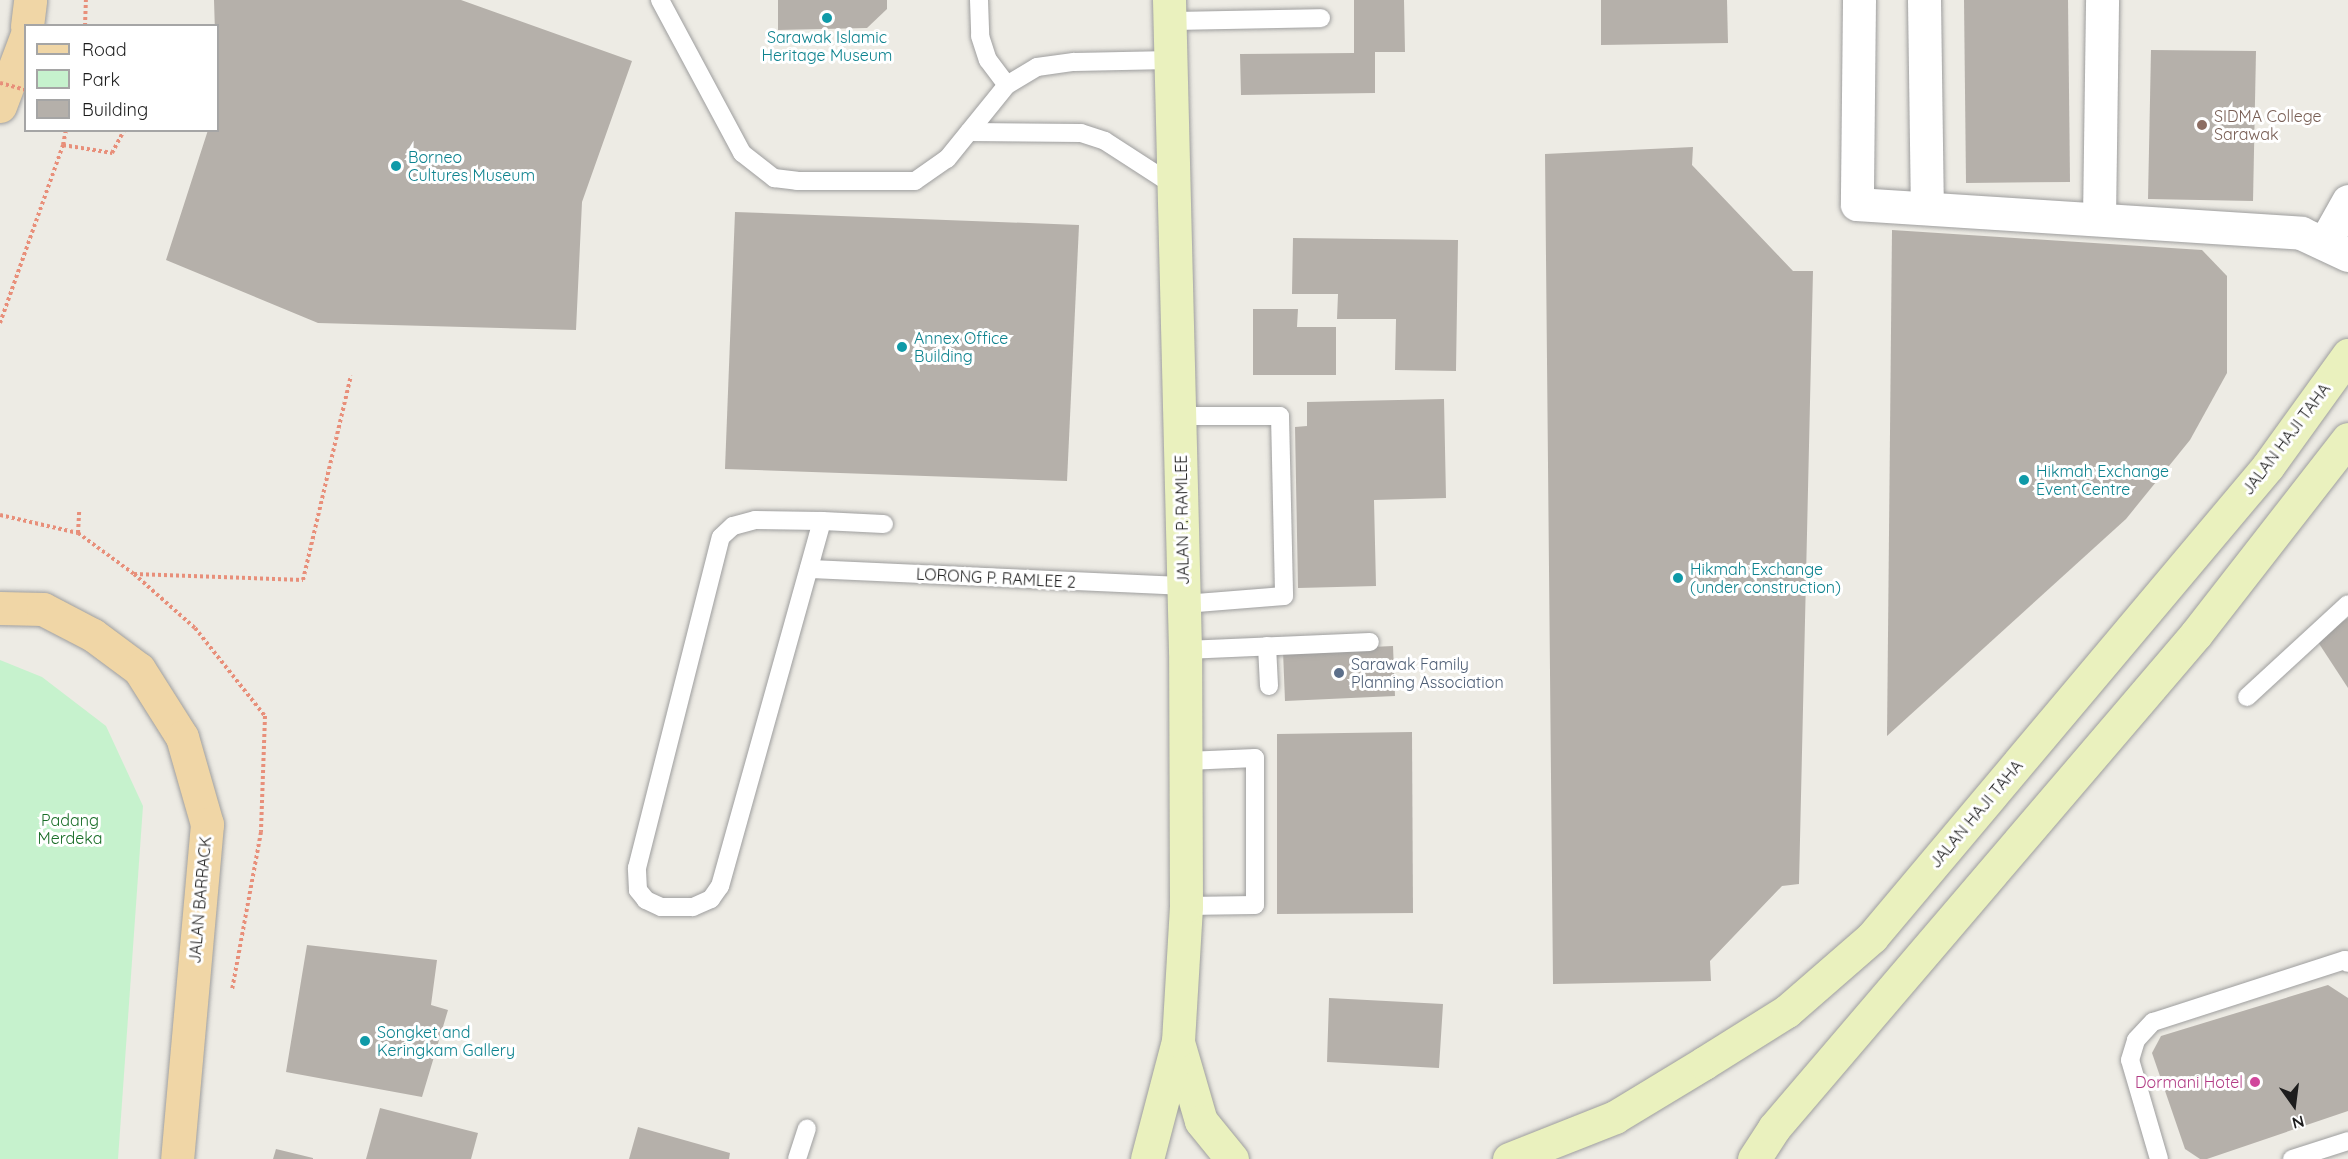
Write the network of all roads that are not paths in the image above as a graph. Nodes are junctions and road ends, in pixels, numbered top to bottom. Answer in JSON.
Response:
{"nodes":[{"id":1,"x":30,"y":0,"type":"edge"},
{"id":2,"x":660,"y":0,"type":"edge"},
{"id":3,"x":979,"y":0,"type":"edge"},
{"id":4,"x":1859,"y":0,"type":"edge"},
{"id":5,"x":1924,"y":0,"type":"edge"},
{"id":6,"x":2102,"y":0,"type":"edge"},
{"id":7,"x":1170,"y":11,"type":"edge"},
{"id":8,"x":1321,"y":18,"type":"dead end"},
{"id":9,"x":27,"y":24,"type":"edge"},
{"id":10,"x":24,"y":42,"type":"edge"},
{"id":11,"x":1171,"y":60,"type":"junction"},
{"id":12,"x":1007,"y":85,"type":"junction"},
{"id":13,"x":0,"y":106,"type":"edge"},
{"id":14,"x":969,"y":132,"type":"junction"},
{"id":15,"x":1173,"y":185,"type":"junction"},
{"id":16,"x":2348,"y":201,"type":"edge"},
{"id":17,"x":1927,"y":207,"type":"junction"},
{"id":18,"x":2099,"y":219,"type":"junction"},
{"id":19,"x":2337,"y":249,"type":"edge"},
{"id":20,"x":2348,"y":356,"type":"edge"},
{"id":21,"x":1179,"y":416,"type":"junction"},
{"id":22,"x":2348,"y":439,"type":"edge"},
{"id":23,"x":822,"y":521,"type":"junction"},
{"id":24,"x":884,"y":524,"type":"dead end"},
{"id":25,"x":809,"y":569,"type":"junction"},
{"id":26,"x":0,"y":585,"type":"edge"},
{"id":27,"x":1183,"y":595,"type":"junction"},
{"id":28,"x":2348,"y":604,"type":"edge"},
{"id":29,"x":0,"y":608,"type":"edge"},
{"id":30,"x":43,"y":609,"type":"junction"},
{"id":31,"x":1370,"y":642,"type":"dead end"},
{"id":32,"x":1267,"y":646,"type":"junction"},
{"id":33,"x":1185,"y":650,"type":"junction"},
{"id":34,"x":1269,"y":686,"type":"dead end"},
{"id":35,"x":2247,"y":697,"type":"dead end"},
{"id":36,"x":1187,"y":761,"type":"junction"},
{"id":37,"x":1186,"y":906,"type":"junction"},
{"id":38,"x":2348,"y":963,"type":"edge"},
{"id":39,"x":1178,"y":1041,"type":"junction"},
{"id":40,"x":807,"y":1129,"type":"dead end"},
{"id":41,"x":2348,"y":1141,"type":"edge"},
{"id":42,"x":177,"y":1159,"type":"edge"},
{"id":43,"x":797,"y":1159,"type":"edge"},
{"id":44,"x":1147,"y":1159,"type":"edge"},
{"id":45,"x":1232,"y":1159,"type":"edge"},
{"id":46,"x":1509,"y":1159,"type":"edge"},
{"id":47,"x":1754,"y":1159,"type":"edge"},
{"id":48,"x":2159,"y":1159,"type":"edge"},
{"id":49,"x":2292,"y":1159,"type":"edge"}],
"edges":[{"from":1,"to":9,"type":"main road"},
{"from":2,"to":14,"type":"lane"},
{"from":3,"to":12,"type":"lane"},
{"from":4,"to":17,"type":"street"},
{"from":5,"to":17,"type":"street"},
{"from":6,"to":18,"type":"street"},
{"from":7,"to":8,"type":"lane"},
{"from":7,"to":11,"type":"main road","name":"JALAN P. RAMLEE"},
{"from":10,"to":13,"type":"main road"},
{"from":11,"to":12,"type":"lane"},
{"from":11,"to":15,"type":"main road","name":"JALAN P. RAMLEE"},
{"from":12,"to":14,"type":"lane"},
{"from":14,"to":15,"type":"lane"},
{"from":15,"to":21,"type":"main road","name":"JALAN P. RAMLEE"},
{"from":16,"to":19,"type":"street"},
{"from":17,"to":18,"type":"street"},
{"from":18,"to":19,"type":"street"},
{"from":20,"to":46,"type":"main road","name":"JALAN HAJI TAHA"},
{"from":21,"to":27,"type":"main road","name":"JALAN P. RAMLEE"},
{"from":21,"to":27,"type":"lane","name":"LORONG P. RAMLEE 2"},
{"from":22,"to":47,"type":"main road"},
{"from":23,"to":24,"type":"lane"},
{"from":23,"to":25,"type":"lane"},
{"from":23,"to":25,"type":"lane"},
{"from":25,"to":27,"type":"lane","name":"LORONG P. RAMLEE 2"},
{"from":26,"to":30,"type":"main road"},
{"from":27,"to":33,"type":"main road","name":"JALAN P. RAMLEE"},
{"from":28,"to":35,"type":"lane"},
{"from":29,"to":30,"type":"main road","name":"JALAN BARRACK"},
{"from":30,"to":42,"type":"main road","name":"JALAN BARRACK"},
{"from":31,"to":32,"type":"lane"},
{"from":32,"to":33,"type":"lane"},
{"from":32,"to":34,"type":"lane"},
{"from":33,"to":36,"type":"main road","name":"JALAN P. RAMLEE"},
{"from":36,"to":37,"type":"main road","name":"JALAN P. RAMLEE"},
{"from":36,"to":37,"type":"lane"},
{"from":37,"to":39,"type":"main road","name":"JALAN P. RAMLEE"},
{"from":38,"to":48,"type":"lane"},
{"from":39,"to":44,"type":"main road","name":"JALAN P. RAMLEE"},
{"from":39,"to":45,"type":"main road","name":"JALAN P. RAMLEE"},
{"from":40,"to":43,"type":"lane"},
{"from":41,"to":49,"type":"lane"}]}
